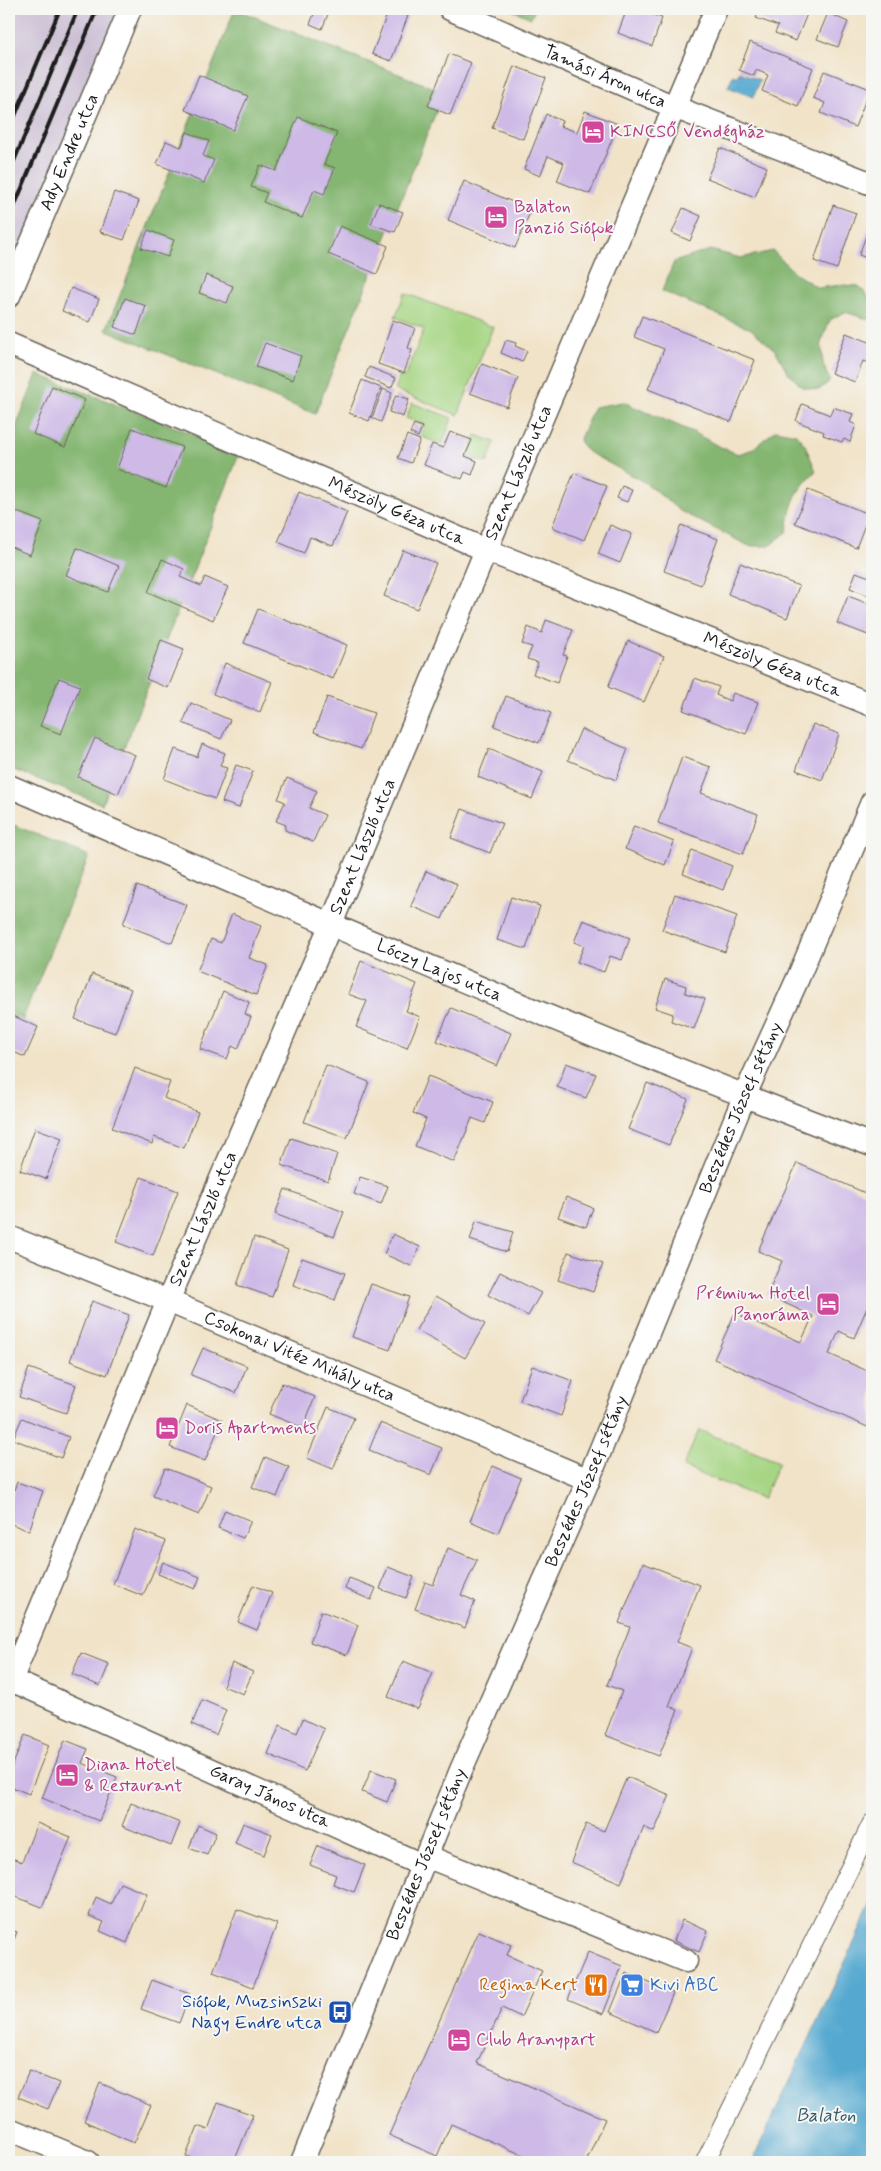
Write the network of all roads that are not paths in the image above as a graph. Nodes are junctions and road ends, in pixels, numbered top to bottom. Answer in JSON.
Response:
{"nodes":[{"id":1,"x":130,"y":9,"type":"edge"},
{"id":2,"x":450,"y":9,"type":"edge"},
{"id":3,"x":716,"y":9,"type":"edge"},
{"id":4,"x":674,"y":107,"type":"junction"},
{"id":5,"x":872,"y":184,"type":"edge"},
{"id":6,"x":9,"y":296,"type":"edge"},
{"id":7,"x":9,"y":344,"type":"edge"},
{"id":8,"x":486,"y":550,"type":"junction"},
{"id":9,"x":872,"y":705,"type":"edge"},
{"id":10,"x":9,"y":786,"type":"edge"},
{"id":11,"x":872,"y":802,"type":"edge"},
{"id":12,"x":330,"y":924,"type":"junction"},
{"id":13,"x":744,"y":1097,"type":"junction"},
{"id":14,"x":872,"y":1145,"type":"edge"},
{"id":15,"x":9,"y":1237,"type":"edge"},
{"id":16,"x":168,"y":1301,"type":"junction"},
{"id":17,"x":589,"y":1480,"type":"junction"},
{"id":18,"x":9,"y":1681,"type":"edge"},
{"id":19,"x":872,"y":1823,"type":"edge"},
{"id":20,"x":424,"y":1860,"type":"junction"},
{"id":21,"x":686,"y":1961,"type":"dead end"},
{"id":22,"x":9,"y":2129,"type":"edge"},
{"id":23,"x":88,"y":2162,"type":"edge"},
{"id":24,"x":302,"y":2162,"type":"edge"},
{"id":25,"x":705,"y":2162,"type":"edge"}],
"edges":[{"from":1,"to":6,"type":"street","name":"Ady Endre utca"},
{"from":2,"to":4,"type":"street","name":"Tamási Áron utca"},
{"from":3,"to":4,"type":"street","name":"Szent László utca"},
{"from":4,"to":5,"type":"street","name":"Tamási Áron utca"},
{"from":4,"to":8,"type":"street","name":"Szent László utca"},
{"from":7,"to":8,"type":"street","name":"Mészöly Géza utca"},
{"from":8,"to":9,"type":"street","name":"Mészöly Géza utca"},
{"from":8,"to":12,"type":"street","name":"Szent László utca"},
{"from":10,"to":12,"type":"street","name":"Lóczy Lajos utca"},
{"from":11,"to":13,"type":"street","name":"Beszédes József sétány"},
{"from":12,"to":13,"type":"street","name":"Lóczy Lajos utca"},
{"from":12,"to":16,"type":"street","name":"Szent László utca"},
{"from":13,"to":14,"type":"street","name":"Lóczy Lajos utca"},
{"from":13,"to":17,"type":"street","name":"Beszédes József sétány"},
{"from":15,"to":16,"type":"street","name":"Csokonai Vitéz Mihály utca"},
{"from":16,"to":17,"type":"street","name":"Csokonai Vitéz Mihály utca"},
{"from":16,"to":18,"type":"street","name":"Szent László utca"},
{"from":17,"to":20,"type":"street","name":"Beszédes József sétány"},
{"from":18,"to":20,"type":"street","name":"Garay János utca"},
{"from":19,"to":25,"type":"street"},
{"from":20,"to":21,"type":"street","name":"Garay János utca"},
{"from":20,"to":24,"type":"street","name":"Beszédes József sétány"},
{"from":22,"to":23,"type":"street"}]}
